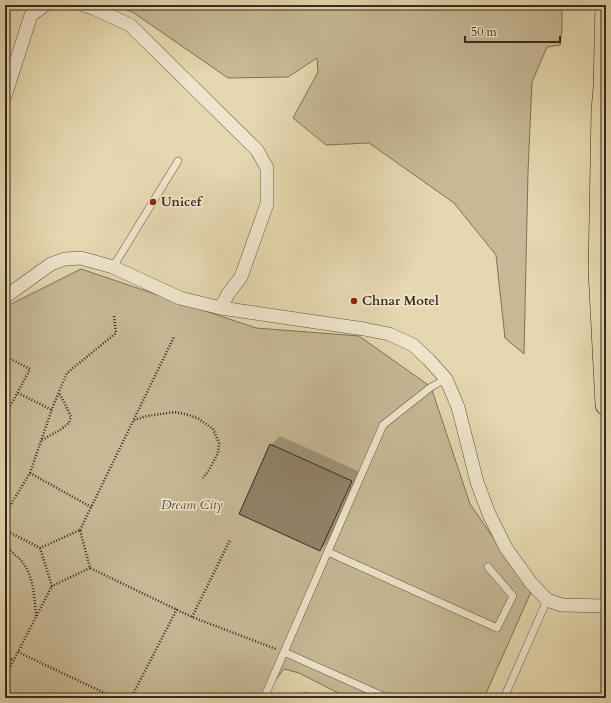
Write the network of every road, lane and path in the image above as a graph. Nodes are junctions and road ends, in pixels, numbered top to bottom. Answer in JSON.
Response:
{"nodes":[{"id":1,"x":46,"y":5,"type":"edge"},
{"id":2,"x":83,"y":5,"type":"edge"},
{"id":3,"x":606,"y":5,"type":"edge"},
{"id":4,"x":5,"y":96,"type":"edge"},
{"id":5,"x":178,"y":161,"type":"dead end"},
{"id":6,"x":114,"y":267,"type":"junction"},
{"id":7,"x":5,"y":296,"type":"edge"},
{"id":8,"x":221,"y":308,"type":"junction"},
{"id":9,"x":114,"y":316,"type":"dead end"},
{"id":10,"x":174,"y":337,"type":"dead end"},
{"id":11,"x":5,"y":356,"type":"edge"},
{"id":12,"x":446,"y":379,"type":"junction"},
{"id":13,"x":18,"y":393,"type":"junction"},
{"id":14,"x":59,"y":393,"type":"junction"},
{"id":15,"x":606,"y":405,"type":"edge"},
{"id":16,"x":52,"y":410,"type":"junction"},
{"id":17,"x":5,"y":416,"type":"edge"},
{"id":18,"x":134,"y":420,"type":"junction"},
{"id":19,"x":42,"y":440,"type":"junction"},
{"id":20,"x":30,"y":473,"type":"junction"},
{"id":21,"x":203,"y":478,"type":"dead end"},
{"id":22,"x":91,"y":507,"type":"junction"},
{"id":23,"x":5,"y":514,"type":"edge"},
{"id":24,"x":5,"y":530,"type":"edge"},
{"id":25,"x":80,"y":530,"type":"junction"},
{"id":26,"x":230,"y":540,"type":"dead end"},
{"id":27,"x":5,"y":548,"type":"edge"},
{"id":28,"x":40,"y":548,"type":"junction"},
{"id":29,"x":328,"y":552,"type":"junction"},
{"id":30,"x":488,"y":567,"type":"dead end"},
{"id":31,"x":90,"y":568,"type":"junction"},
{"id":32,"x":52,"y":586,"type":"junction"},
{"id":33,"x":547,"y":600,"type":"junction"},
{"id":34,"x":606,"y":606,"type":"edge"},
{"id":35,"x":177,"y":609,"type":"junction"},
{"id":36,"x":36,"y":616,"type":"junction"},
{"id":37,"x":192,"y":617,"type":"junction"},
{"id":38,"x":18,"y":652,"type":"junction"},
{"id":39,"x":284,"y":652,"type":"junction"},
{"id":40,"x":15,"y":659,"type":"junction"},
{"id":41,"x":5,"y":660,"type":"edge"},
{"id":42,"x":7,"y":672,"type":"edge"},
{"id":43,"x":5,"y":678,"type":"edge"},
{"id":44,"x":115,"y":698,"type":"edge"},
{"id":45,"x":130,"y":698,"type":"edge"},
{"id":46,"x":264,"y":698,"type":"edge"},
{"id":47,"x":387,"y":698,"type":"edge"},
{"id":48,"x":504,"y":698,"type":"edge"}],
"edges":[{"from":1,"to":4,"type":"street"},
{"from":2,"to":8,"type":"street"},
{"from":3,"to":15,"type":"main road"},
{"from":5,"to":6,"type":"lane"},
{"from":6,"to":7,"type":"street"},
{"from":6,"to":8,"type":"street"},
{"from":8,"to":12,"type":"street"},
{"from":9,"to":14,"type":"path"},
{"from":10,"to":18,"type":"path"},
{"from":11,"to":13,"type":"path"},
{"from":12,"to":29,"type":"lane"},
{"from":12,"to":33,"type":"street"},
{"from":13,"to":16,"type":"path"},
{"from":13,"to":17,"type":"path"},
{"from":14,"to":16,"type":"path"},
{"from":14,"to":19,"type":"path"},
{"from":16,"to":19,"type":"path"},
{"from":18,"to":21,"type":"path"},
{"from":18,"to":22,"type":"path"},
{"from":19,"to":20,"type":"path"},
{"from":20,"to":22,"type":"path"},
{"from":20,"to":23,"type":"path"},
{"from":22,"to":25,"type":"path"},
{"from":24,"to":28,"type":"path"},
{"from":25,"to":28,"type":"path"},
{"from":25,"to":31,"type":"path"},
{"from":26,"to":37,"type":"path"},
{"from":27,"to":36,"type":"path"},
{"from":28,"to":32,"type":"path"},
{"from":29,"to":30,"type":"lane"},
{"from":29,"to":39,"type":"lane"},
{"from":31,"to":32,"type":"path"},
{"from":31,"to":35,"type":"path"},
{"from":32,"to":36,"type":"path"},
{"from":33,"to":34,"type":"street"},
{"from":33,"to":48,"type":"lane"},
{"from":35,"to":37,"type":"path"},
{"from":35,"to":45,"type":"path"},
{"from":36,"to":38,"type":"path"},
{"from":37,"to":39,"type":"path"},
{"from":38,"to":40,"type":"path"},
{"from":38,"to":44,"type":"path"},
{"from":39,"to":46,"type":"lane"},
{"from":39,"to":47,"type":"lane"},
{"from":40,"to":41,"type":"path"},
{"from":40,"to":42,"type":"path"},
{"from":42,"to":43,"type":"path"}]}
